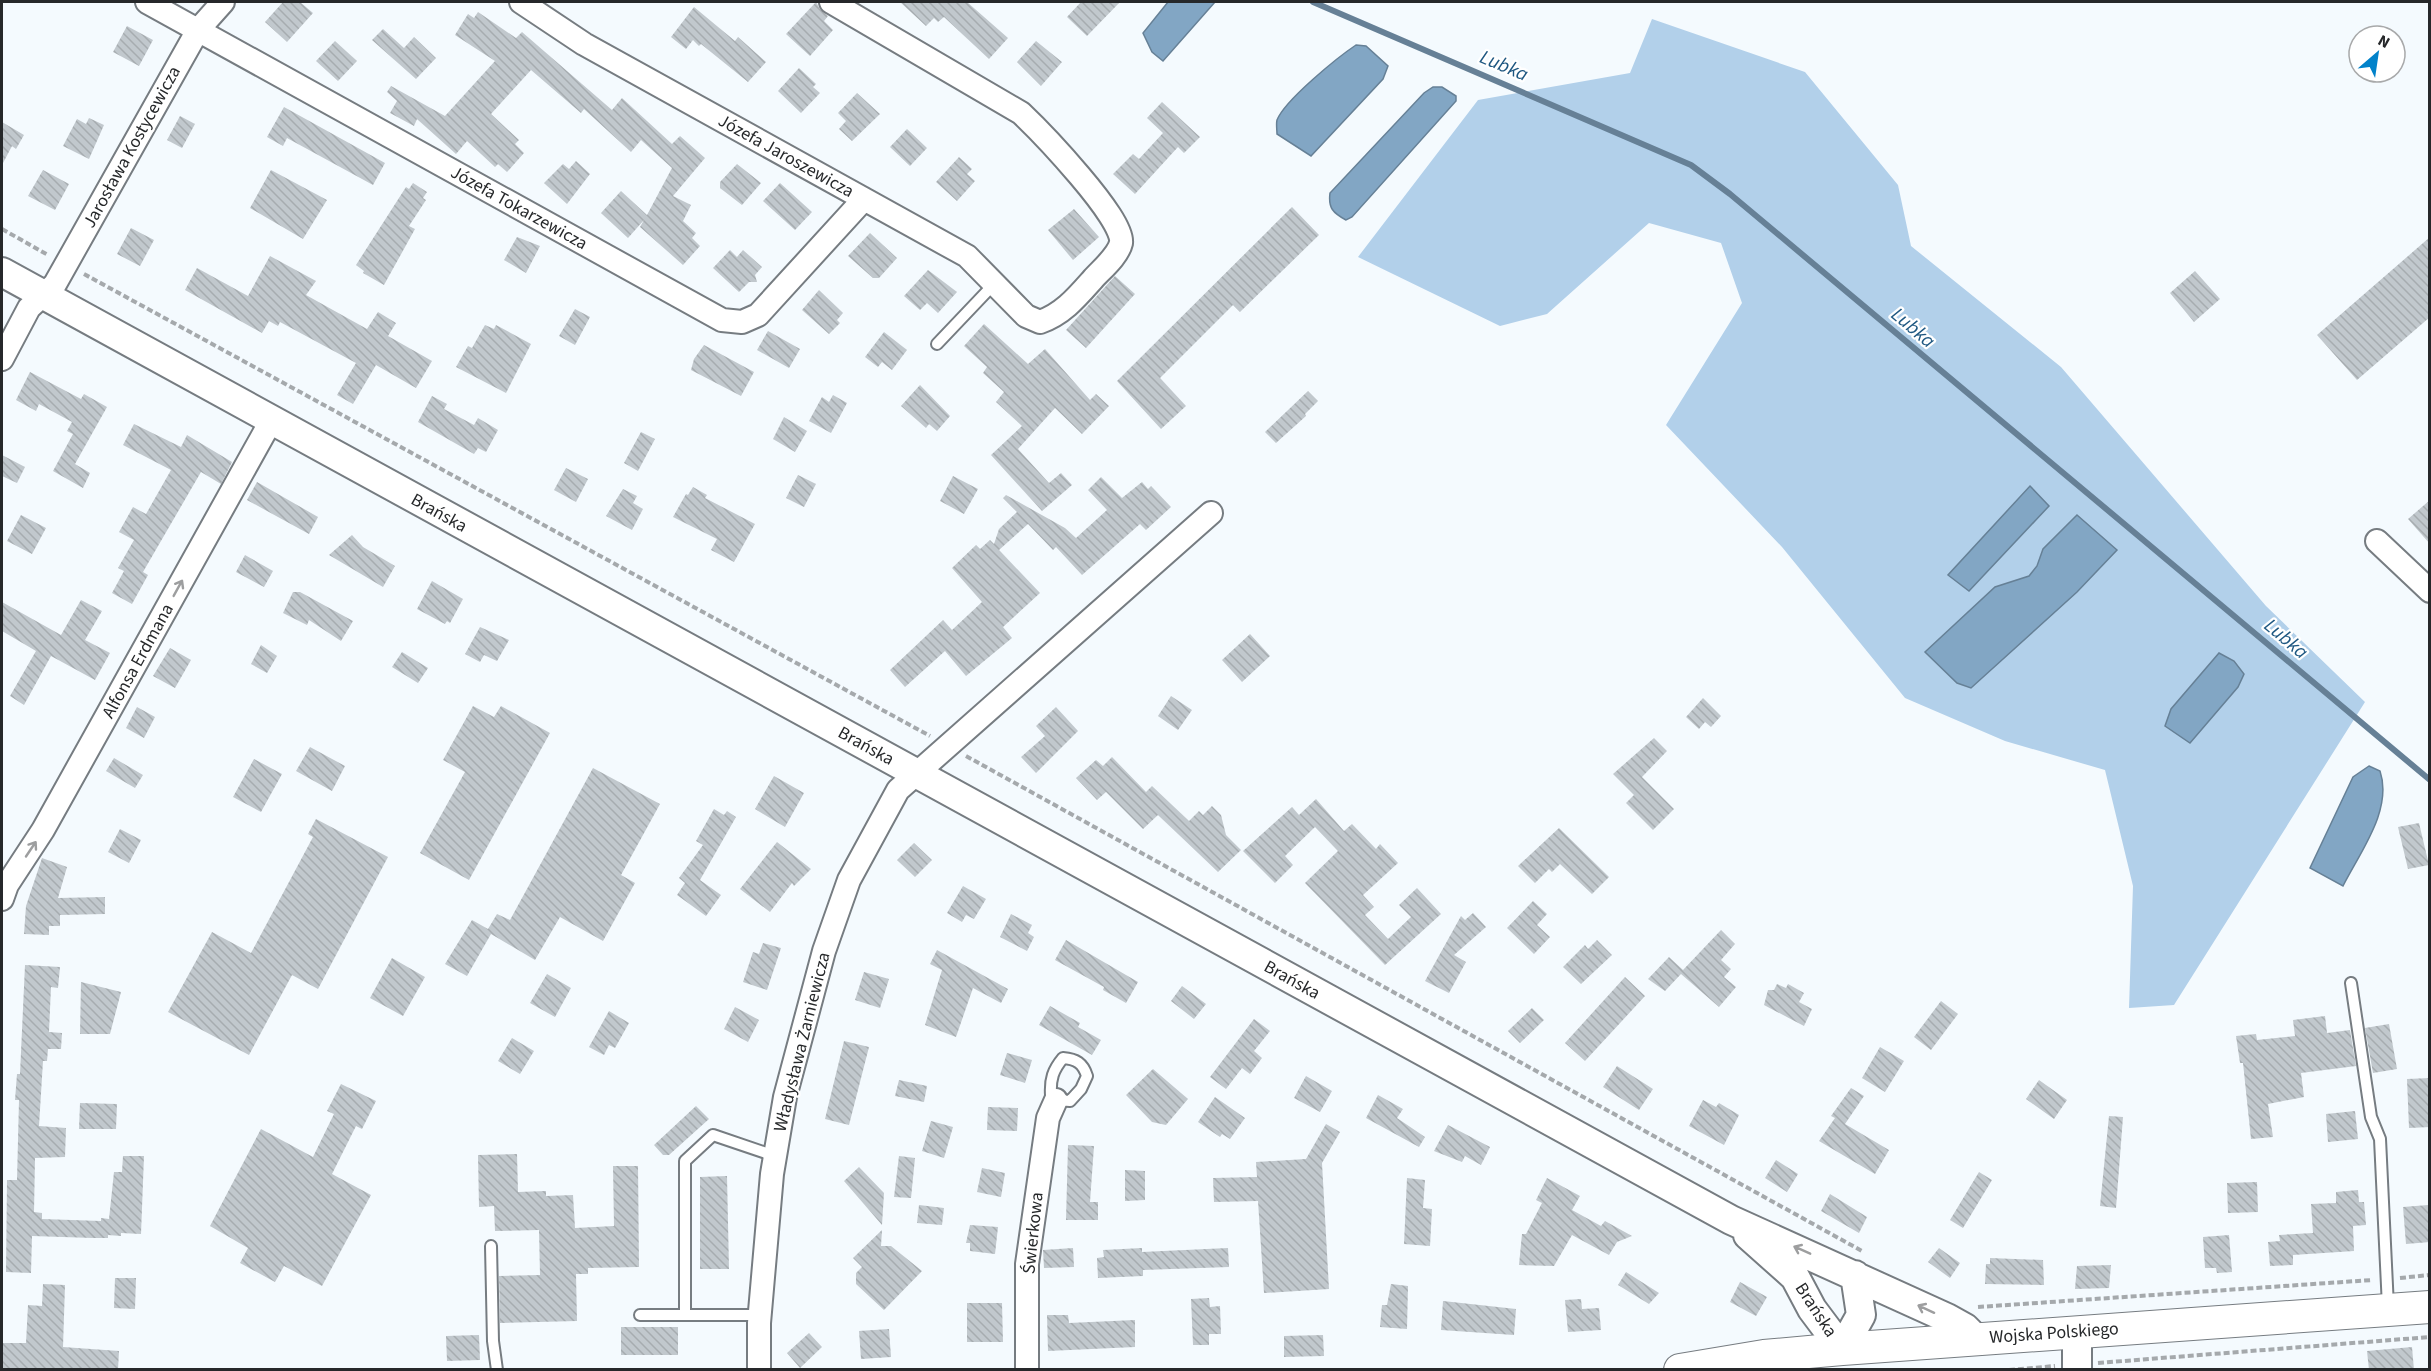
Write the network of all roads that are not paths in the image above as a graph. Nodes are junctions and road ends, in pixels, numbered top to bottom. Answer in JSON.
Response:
{"nodes":[{"id":1,"x":147,"y":2,"type":"edge"},
{"id":2,"x":223,"y":2,"type":"edge"},
{"id":3,"x":520,"y":2,"type":"edge"},
{"id":4,"x":831,"y":2,"type":"edge"},
{"id":5,"x":198,"y":30,"type":"junction"},
{"id":6,"x":864,"y":199,"type":"junction"},
{"id":7,"x":2,"y":272,"type":"edge"},
{"id":8,"x":995,"y":283,"type":"junction"},
{"id":9,"x":44,"y":295,"type":"junction"},
{"id":10,"x":937,"y":344,"type":"dead end"},
{"id":11,"x":2,"y":359,"type":"edge"},
{"id":12,"x":271,"y":421,"type":"junction"},
{"id":13,"x":1210,"y":513,"type":"dead end"},
{"id":14,"x":2377,"y":541,"type":"dead end"},
{"id":15,"x":2430,"y":591,"type":"edge"},
{"id":16,"x":916,"y":774,"type":"junction"},
{"id":17,"x":2,"y":899,"type":"edge"},
{"id":18,"x":2351,"y":983,"type":"dead end"},
{"id":19,"x":1056,"y":1100,"type":"dead end"},
{"id":20,"x":775,"y":1156,"type":"junction"},
{"id":21,"x":1731,"y":1220,"type":"junction"},
{"id":22,"x":491,"y":1246,"type":"dead end"},
{"id":23,"x":1860,"y":1264,"type":"junction"},
{"id":24,"x":2430,"y":1307,"type":"edge"},
{"id":25,"x":1812,"y":1309,"type":"junction"},
{"id":26,"x":2389,"y":1310,"type":"junction"},
{"id":27,"x":685,"y":1314,"type":"junction"},
{"id":28,"x":640,"y":1315,"type":"dead end"},
{"id":29,"x":759,"y":1315,"type":"junction"},
{"id":30,"x":2077,"y":1332,"type":"junction"},
{"id":31,"x":1976,"y":1339,"type":"junction"},
{"id":32,"x":1842,"y":1349,"type":"junction"},
{"id":33,"x":1792,"y":1353,"type":"junction"},
{"id":34,"x":2077,"y":1367,"type":"edge"},
{"id":35,"x":497,"y":1370,"type":"edge"},
{"id":36,"x":759,"y":1370,"type":"edge"},
{"id":37,"x":1027,"y":1370,"type":"edge"},
{"id":38,"x":1680,"y":1370,"type":"edge"}],
"edges":[{"from":1,"to":5,"type":"street","name":"Józefa Tokarzewicza"},
{"from":2,"to":5,"type":"street","name":"Jarosława Kostycewicza"},
{"from":3,"to":6,"type":"street","name":"Józefa Jaroszewicza"},
{"from":4,"to":8,"type":"street","name":"Józefa Jaroszewicza"},
{"from":5,"to":6,"type":"street","name":"Józefa Tokarzewicza"},
{"from":5,"to":9,"type":"street","name":"Jarosława Kostycewicza"},
{"from":6,"to":8,"type":"street","name":"Józefa Jaroszewicza"},
{"from":7,"to":9,"type":"street","name":"Brańska"},
{"from":8,"to":10,"type":"lane"},
{"from":9,"to":11,"type":"street","name":"Jarosława Kostycewicza"},
{"from":9,"to":12,"type":"street","name":"Brańska"},
{"from":12,"to":16,"type":"street","name":"Brańska"},
{"from":17,"to":12,"type":"street","name":"Alfonsa Erdmana","one_way":true},
{"from":13,"to":16,"type":"street","name":"Władysława Żarniewicza"},
{"from":14,"to":15,"type":"street"},
{"from":16,"to":20,"type":"street","name":"Władysława Żarniewicza"},
{"from":16,"to":21,"type":"street","name":"Brańska"},
{"from":18,"to":26,"type":"lane"},
{"from":19,"to":37,"type":"street","name":"Świerkowa"},
{"from":20,"to":27,"type":"lane"},
{"from":20,"to":29,"type":"street","name":"Władysława Żarniewicza"},
{"from":23,"to":21,"type":"street","name":"Brańska","one_way":true},
{"from":21,"to":25,"type":"street","name":"Brańska"},
{"from":22,"to":35,"type":"lane"},
{"from":31,"to":23,"type":"street","name":"Brańska","one_way":true},
{"from":23,"to":32,"type":"street","name":"Brańska"},
{"from":24,"to":26,"type":"main road","name":"Wojska Polskiego"},
{"from":25,"to":32,"type":"street","name":"Brańska"},
{"from":25,"to":33,"type":"street"},
{"from":26,"to":30,"type":"main road","name":"Wojska Polskiego"},
{"from":27,"to":28,"type":"lane"},
{"from":27,"to":29,"type":"lane"},
{"from":29,"to":36,"type":"street","name":"Władysława Żarniewicza"},
{"from":30,"to":31,"type":"main road","name":"Wojska Polskiego"},
{"from":30,"to":34,"type":"street"},
{"from":31,"to":32,"type":"main road","name":"Wojska Polskiego"},
{"from":32,"to":33,"type":"main road","name":"Wojska Polskiego"},
{"from":33,"to":38,"type":"main road","name":"Wojska Polskiego"}]}
